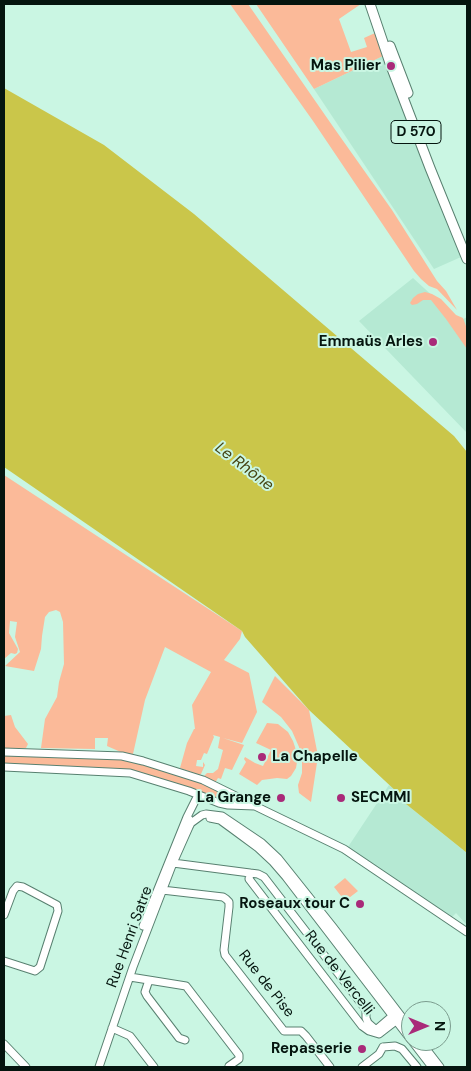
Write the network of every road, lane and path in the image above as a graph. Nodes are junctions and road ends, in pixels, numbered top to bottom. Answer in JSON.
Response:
{"nodes":[{"id":1,"x":370,"y":4,"type":"edge"},
{"id":2,"x":375,"y":4,"type":"edge"},
{"id":3,"x":467,"y":242,"type":"edge"},
{"id":4,"x":467,"y":259,"type":"edge"},
{"id":5,"x":4,"y":752,"type":"edge"},
{"id":6,"x":4,"y":766,"type":"edge"},
{"id":7,"x":198,"y":795,"type":"junction"},
{"id":8,"x":256,"y":806,"type":"junction"},
{"id":9,"x":191,"y":820,"type":"junction"},
{"id":10,"x":173,"y":863,"type":"junction"},
{"id":11,"x":250,"y":873,"type":"junction"},
{"id":12,"x":162,"y":890,"type":"junction"},
{"id":13,"x":4,"y":915,"type":"edge"},
{"id":14,"x":467,"y":932,"type":"edge"},
{"id":15,"x":4,"y":961,"type":"edge"},
{"id":16,"x":133,"y":967,"type":"junction"},
{"id":17,"x":130,"y":977,"type":"junction"},
{"id":18,"x":149,"y":980,"type":"junction"},
{"id":19,"x":397,"y":1016,"type":"junction"},
{"id":20,"x":401,"y":1020,"type":"edge"},
{"id":21,"x":401,"y":1023,"type":"edge"},
{"id":22,"x":112,"y":1028,"type":"junction"},
{"id":23,"x":377,"y":1032,"type":"junction"},
{"id":24,"x":185,"y":1040,"type":"dead end"},
{"id":25,"x":4,"y":1044,"type":"edge"},
{"id":26,"x":383,"y":1047,"type":"junction"},
{"id":27,"x":419,"y":1051,"type":"edge"},
{"id":28,"x":428,"y":1051,"type":"edge"},
{"id":29,"x":26,"y":1067,"type":"edge"},
{"id":30,"x":99,"y":1067,"type":"edge"},
{"id":31,"x":154,"y":1067,"type":"edge"},
{"id":32,"x":229,"y":1067,"type":"edge"},
{"id":33,"x":330,"y":1067,"type":"edge"},
{"id":34,"x":362,"y":1067,"type":"edge"},
{"id":35,"x":417,"y":1067,"type":"edge"},
{"id":36,"x":432,"y":1067,"type":"edge"},
{"id":37,"x":440,"y":1067,"type":"edge"}],
"edges":[{"from":1,"to":4,"type":"main road","number":"D 570"},
{"from":2,"to":3,"type":"main road","number":"D 570"},
{"from":5,"to":8,"type":"street"},
{"from":6,"to":7,"type":"street"},
{"from":7,"to":8,"type":"street"},
{"from":7,"to":9,"type":"street"},
{"from":8,"to":14,"type":"street"},
{"from":9,"to":10,"type":"street","name":"Rue Henri Satre"},
{"from":9,"to":16,"type":"street"},
{"from":9,"to":19,"type":"street"},
{"from":10,"to":11,"type":"street","name":"Rue de Vercelli"},
{"from":10,"to":12,"type":"street","name":"Rue Henri Satre"},
{"from":11,"to":23,"type":"street","name":"Rue de Vercelli"},
{"from":11,"to":23,"type":"street","name":"Rue de Vercelli"},
{"from":12,"to":16,"type":"street","name":"Rue Henri Satre"},
{"from":12,"to":33,"type":"street","name":"Rue de Pise"},
{"from":13,"to":15,"type":"street"},
{"from":16,"to":17,"type":"street","name":"Rue Henri Satre"},
{"from":17,"to":18,"type":"street"},
{"from":17,"to":22,"type":"street","name":"Rue Henri Satre"},
{"from":18,"to":24,"type":"street"},
{"from":18,"to":32,"type":"street"},
{"from":19,"to":20,"type":"street"},
{"from":19,"to":21,"type":"street"},
{"from":19,"to":23,"type":"street","name":"Rue de Vercelli"},
{"from":22,"to":30,"type":"street","name":"Rue Henri Satre"},
{"from":22,"to":31,"type":"street"},
{"from":23,"to":26,"type":"street","name":"Rue de Vercelli"},
{"from":25,"to":29,"type":"street"},
{"from":26,"to":34,"type":"street"},
{"from":26,"to":35,"type":"street"},
{"from":27,"to":36,"type":"street"},
{"from":28,"to":37,"type":"street"}]}
